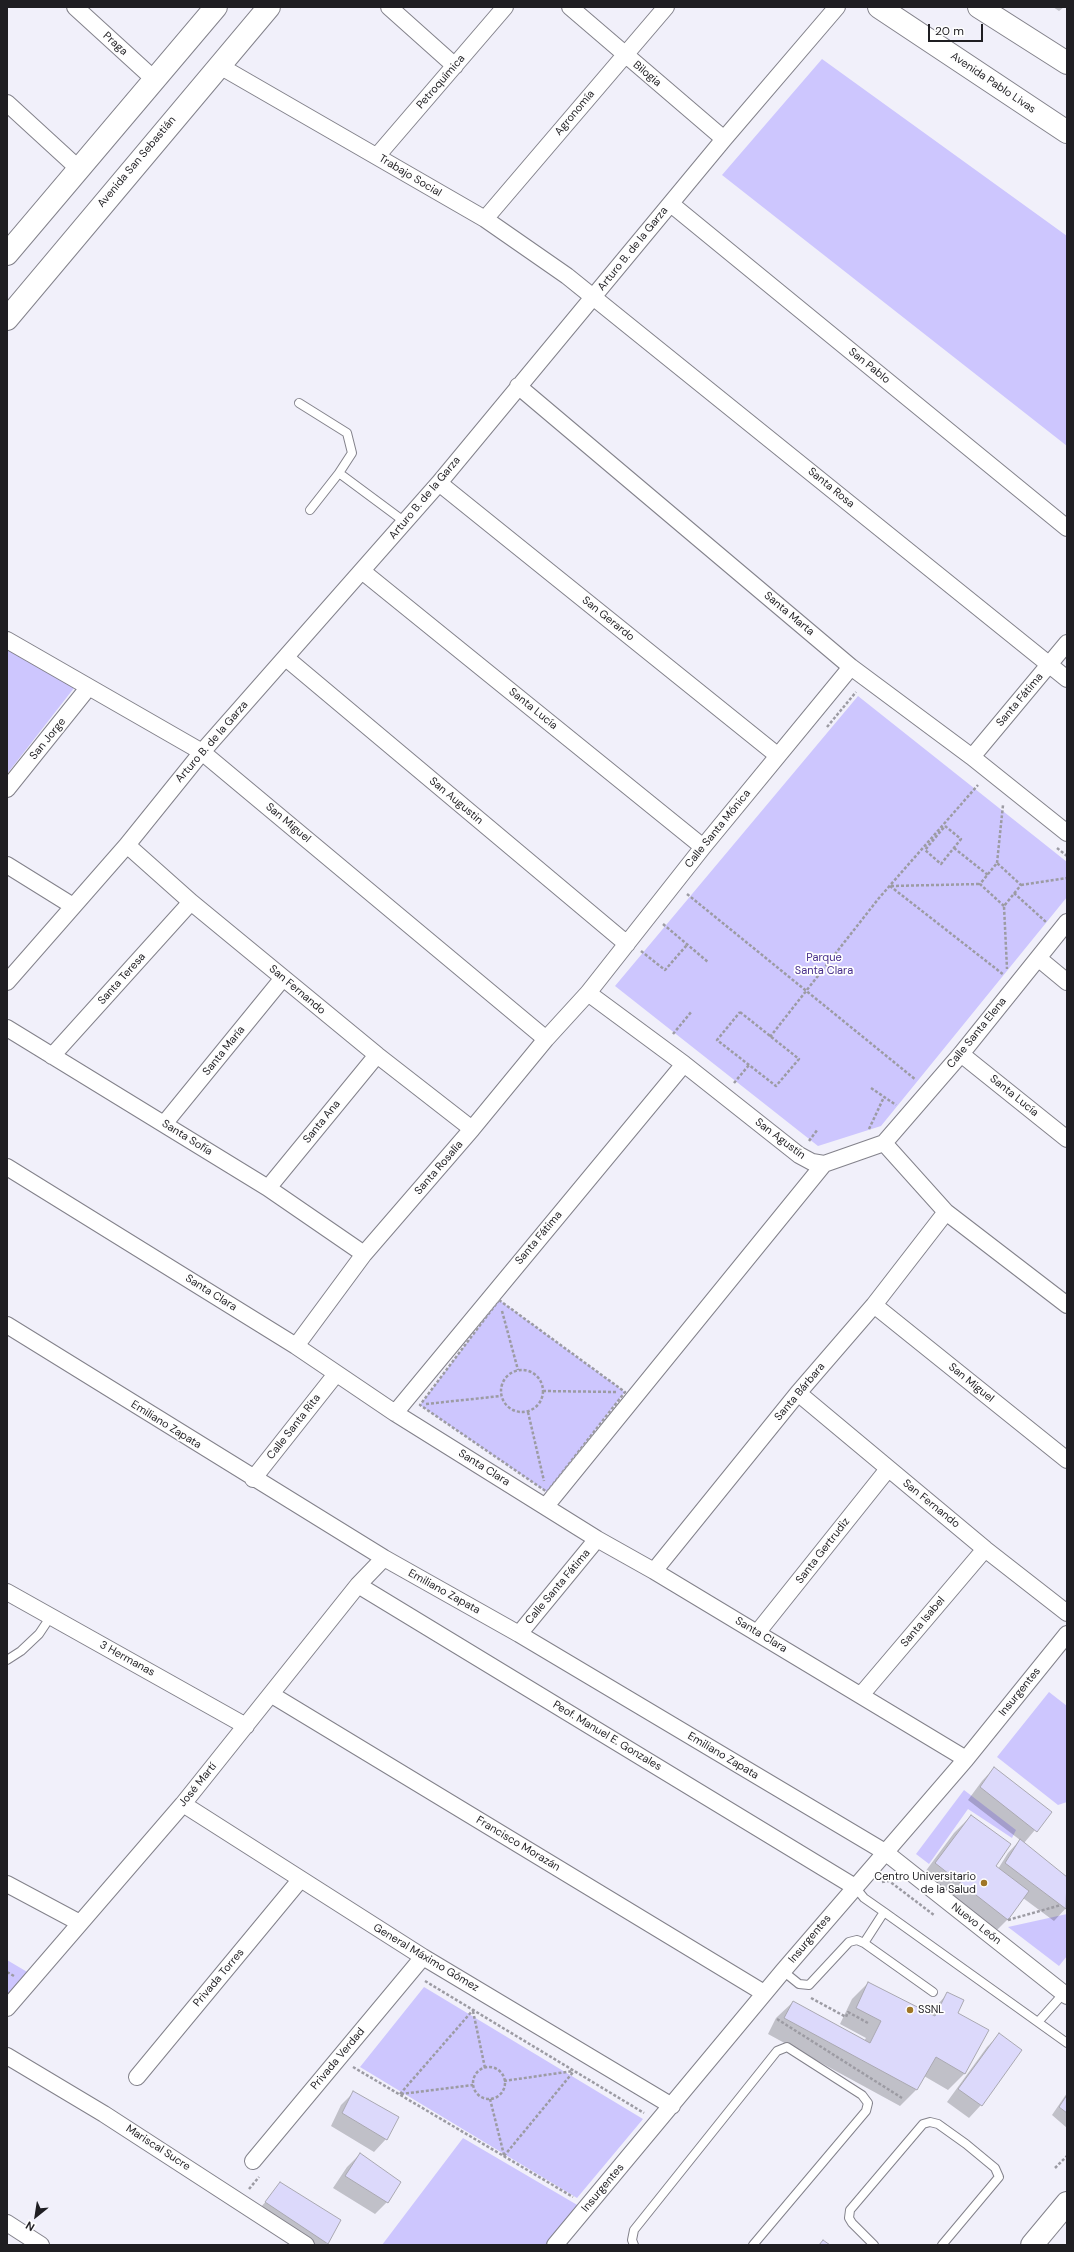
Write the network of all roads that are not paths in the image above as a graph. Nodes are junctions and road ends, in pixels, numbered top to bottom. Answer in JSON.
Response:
{"nodes":[{"id":1,"x":74,"y":7,"type":"edge"},
{"id":2,"x":216,"y":7,"type":"edge"},
{"id":3,"x":269,"y":7,"type":"edge"},
{"id":4,"x":390,"y":7,"type":"edge"},
{"id":5,"x":505,"y":7,"type":"edge"},
{"id":6,"x":570,"y":7,"type":"edge"},
{"id":7,"x":666,"y":7,"type":"edge"},
{"id":8,"x":837,"y":7,"type":"edge"},
{"id":9,"x":878,"y":7,"type":"edge"},
{"id":10,"x":979,"y":7,"type":"edge"},
{"id":11,"x":624,"y":55,"type":"junction"},
{"id":12,"x":1067,"y":63,"type":"edge"},
{"id":13,"x":218,"y":65,"type":"junction"},
{"id":14,"x":455,"y":66,"type":"junction"},
{"id":15,"x":155,"y":80,"type":"junction"},
{"id":16,"x":7,"y":103,"type":"edge"},
{"id":17,"x":1067,"y":132,"type":"edge"},
{"id":18,"x":724,"y":139,"type":"junction"},
{"id":19,"x":377,"y":156,"type":"junction"},
{"id":20,"x":79,"y":169,"type":"junction"},
{"id":21,"x":671,"y":204,"type":"junction"},
{"id":22,"x":485,"y":219,"type":"junction"},
{"id":23,"x":7,"y":254,"type":"edge"},
{"id":24,"x":594,"y":297,"type":"junction"},
{"id":25,"x":7,"y":319,"type":"edge"},
{"id":26,"x":518,"y":386,"type":"junction"},
{"id":27,"x":299,"y":403,"type":"dead end"},
{"id":28,"x":339,"y":473,"type":"junction"},
{"id":29,"x":438,"y":484,"type":"junction"},
{"id":30,"x":310,"y":510,"type":"dead end"},
{"id":31,"x":405,"y":522,"type":"junction"},
{"id":32,"x":1067,"y":528,"type":"edge"},
{"id":33,"x":362,"y":571,"type":"junction"},
{"id":34,"x":7,"y":640,"type":"edge"},
{"id":35,"x":1067,"y":642,"type":"edge"},
{"id":36,"x":286,"y":658,"type":"junction"},
{"id":37,"x":1050,"y":665,"type":"junction"},
{"id":38,"x":851,"y":667,"type":"junction"},
{"id":39,"x":1067,"y":679,"type":"edge"},
{"id":40,"x":88,"y":688,"type":"junction"},
{"id":41,"x":202,"y":752,"type":"junction"},
{"id":42,"x":777,"y":755,"type":"junction"},
{"id":43,"x":972,"y":757,"type":"junction"},
{"id":44,"x":7,"y":789,"type":"edge"},
{"id":45,"x":1067,"y":833,"type":"edge"},
{"id":46,"x":127,"y":845,"type":"junction"},
{"id":47,"x":703,"y":847,"type":"junction"},
{"id":48,"x":7,"y":865,"type":"edge"},
{"id":49,"x":192,"y":902,"type":"junction"},
{"id":50,"x":73,"y":906,"type":"junction"},
{"id":51,"x":1067,"y":922,"type":"edge"},
{"id":52,"x":634,"y":950,"type":"junction"},
{"id":53,"x":1038,"y":958,"type":"junction"},
{"id":54,"x":283,"y":978,"type":"junction"},
{"id":55,"x":7,"y":982,"type":"edge"},
{"id":56,"x":1067,"y":982,"type":"edge"},
{"id":57,"x":588,"y":993,"type":"junction"},
{"id":58,"x":7,"y":1028,"type":"edge"},
{"id":59,"x":546,"y":1039,"type":"junction"},
{"id":60,"x":961,"y":1054,"type":"junction"},
{"id":61,"x":377,"y":1055,"type":"junction"},
{"id":62,"x":52,"y":1056,"type":"junction"},
{"id":63,"x":684,"y":1064,"type":"junction"},
{"id":64,"x":164,"y":1124,"type":"junction"},
{"id":65,"x":472,"y":1129,"type":"junction"},
{"id":66,"x":1067,"y":1139,"type":"edge"},
{"id":67,"x":884,"y":1143,"type":"junction"},
{"id":68,"x":824,"y":1164,"type":"junction"},
{"id":69,"x":7,"y":1167,"type":"edge"},
{"id":70,"x":268,"y":1188,"type":"junction"},
{"id":71,"x":946,"y":1212,"type":"junction"},
{"id":72,"x":364,"y":1254,"type":"junction"},
{"id":73,"x":874,"y":1305,"type":"junction"},
{"id":74,"x":1067,"y":1305,"type":"edge"},
{"id":75,"x":7,"y":1325,"type":"edge"},
{"id":76,"x":296,"y":1346,"type":"junction"},
{"id":77,"x":336,"y":1374,"type":"junction"},
{"id":78,"x":798,"y":1393,"type":"junction"},
{"id":79,"x":395,"y":1413,"type":"junction"},
{"id":80,"x":1067,"y":1460,"type":"edge"},
{"id":81,"x":888,"y":1468,"type":"junction"},
{"id":82,"x":253,"y":1479,"type":"junction"},
{"id":83,"x":546,"y":1499,"type":"junction"},
{"id":84,"x":598,"y":1539,"type":"junction"},
{"id":85,"x":985,"y":1548,"type":"junction"},
{"id":86,"x":384,"y":1558,"type":"junction"},
{"id":87,"x":654,"y":1571,"type":"junction"},
{"id":88,"x":358,"y":1585,"type":"junction"},
{"id":89,"x":7,"y":1592,"type":"edge"},
{"id":90,"x":1067,"y":1613,"type":"edge"},
{"id":91,"x":51,"y":1616,"type":"junction"},
{"id":92,"x":757,"y":1633,"type":"junction"},
{"id":93,"x":519,"y":1634,"type":"junction"},
{"id":94,"x":1067,"y":1634,"type":"edge"},
{"id":95,"x":7,"y":1660,"type":"edge"},
{"id":96,"x":272,"y":1695,"type":"junction"},
{"id":97,"x":861,"y":1695,"type":"junction"},
{"id":98,"x":246,"y":1726,"type":"junction"},
{"id":99,"x":966,"y":1759,"type":"junction"},
{"id":100,"x":183,"y":1804,"type":"junction"},
{"id":101,"x":885,"y":1852,"type":"junction"},
{"id":102,"x":300,"y":1880,"type":"junction"},
{"id":103,"x":7,"y":1884,"type":"edge"},
{"id":104,"x":859,"y":1892,"type":"junction"},
{"id":105,"x":884,"y":1912,"type":"junction"},
{"id":106,"x":80,"y":1923,"type":"junction"},
{"id":107,"x":864,"y":1943,"type":"junction"},
{"id":108,"x":423,"y":1957,"type":"junction"},
{"id":109,"x":788,"y":1976,"type":"junction"},
{"id":110,"x":933,"y":1992,"type":"dead end"},
{"id":111,"x":764,"y":1993,"type":"junction"},
{"id":112,"x":1065,"y":1994,"type":"edge"},
{"id":113,"x":7,"y":2008,"type":"edge"},
{"id":114,"x":1038,"y":2022,"type":"junction"},
{"id":115,"x":1067,"y":2043,"type":"edge"},
{"id":116,"x":7,"y":2056,"type":"edge"},
{"id":117,"x":137,"y":2077,"type":"dead end"},
{"id":118,"x":672,"y":2106,"type":"junction"},
{"id":119,"x":258,"y":2167,"type":"road end"},
{"id":120,"x":1067,"y":2203,"type":"edge"},
{"id":121,"x":7,"y":2223,"type":"edge"},
{"id":122,"x":41,"y":2245,"type":"edge"},
{"id":123,"x":306,"y":2245,"type":"edge"},
{"id":124,"x":555,"y":2245,"type":"edge"},
{"id":125,"x":634,"y":2245,"type":"edge"},
{"id":126,"x":753,"y":2245,"type":"edge"},
{"id":127,"x":874,"y":2245,"type":"edge"},
{"id":128,"x":942,"y":2245,"type":"edge"},
{"id":129,"x":1032,"y":2245,"type":"edge"}],
"edges":[{"from":1,"to":15,"type":"street","name":"Praga"},
{"from":2,"to":15,"type":"main road"},
{"from":3,"to":13,"type":"main road","name":"Avenida San Sebastián"},
{"from":4,"to":14,"type":"street"},
{"from":5,"to":14,"type":"street","name":"Petroquímica"},
{"from":6,"to":11,"type":"street","name":"Bilogia"},
{"from":7,"to":11,"type":"street","name":"Agronomía"},
{"from":8,"to":18,"type":"street","name":"Arturo B. de la Garza"},
{"from":9,"to":17,"type":"main road","name":"Avenida Pablo Livas"},
{"from":10,"to":12,"type":"main road"},
{"from":11,"to":18,"type":"street","name":"Bilogia"},
{"from":11,"to":22,"type":"street","name":"Agronomía"},
{"from":13,"to":19,"type":"street","name":"Trabajo Social"},
{"from":13,"to":25,"type":"main road","name":"Avenida San Sebastián"},
{"from":14,"to":19,"type":"street","name":"Petroquímica"},
{"from":15,"to":20,"type":"main road"},
{"from":16,"to":20,"type":"street"},
{"from":18,"to":21,"type":"street","name":"Arturo B. de la Garza"},
{"from":19,"to":22,"type":"street","name":"Trabajo Social"},
{"from":20,"to":23,"type":"main road"},
{"from":21,"to":24,"type":"street","name":"Arturo B. de la Garza"},
{"from":21,"to":32,"type":"street","name":"San Pablo"},
{"from":22,"to":24,"type":"street","name":"Trabajo Social"},
{"from":24,"to":26,"type":"street","name":"Arturo B. de la Garza"},
{"from":24,"to":37,"type":"street","name":"Santa Rosa"},
{"from":26,"to":29,"type":"street","name":"Arturo B. de la Garza"},
{"from":26,"to":38,"type":"street","name":"Santa Marta"},
{"from":27,"to":28,"type":"lane"},
{"from":28,"to":30,"type":"lane"},
{"from":28,"to":31,"type":"lane"},
{"from":29,"to":31,"type":"street","name":"Arturo B. de la Garza"},
{"from":29,"to":42,"type":"street","name":"San Gerardo"},
{"from":31,"to":33,"type":"street","name":"Arturo B. de la Garza"},
{"from":33,"to":36,"type":"street","name":"Arturo B. de la Garza"},
{"from":33,"to":47,"type":"street","name":"Santa Lucía"},
{"from":34,"to":40,"type":"street","name":"San Miguel"},
{"from":35,"to":37,"type":"street","name":"Santa Fátima"},
{"from":36,"to":41,"type":"street","name":"Arturo B. de la Garza"},
{"from":36,"to":52,"type":"street","name":"San Augustin"},
{"from":37,"to":39,"type":"street","name":"Santa Rosa"},
{"from":37,"to":43,"type":"street","name":"Santa Fátima"},
{"from":38,"to":42,"type":"street","name":"Calle Santa Mónica"},
{"from":38,"to":43,"type":"street","name":"Santa Marta"},
{"from":40,"to":41,"type":"street","name":"San Miguel"},
{"from":40,"to":44,"type":"street","name":"San Jorge"},
{"from":41,"to":46,"type":"street","name":"Arturo B. de la Garza"},
{"from":41,"to":59,"type":"street","name":"San Miguel"},
{"from":42,"to":47,"type":"street","name":"Calle Santa Mónica"},
{"from":43,"to":45,"type":"street","name":"Santa Marta"},
{"from":46,"to":49,"type":"street","name":"San Fernando"},
{"from":46,"to":50,"type":"street","name":"Arturo B. de la Garza"},
{"from":47,"to":52,"type":"street","name":"Calle Santa Mónica"},
{"from":48,"to":50,"type":"street"},
{"from":49,"to":54,"type":"street","name":"San Fernando"},
{"from":49,"to":62,"type":"street","name":"Santa Teresa"},
{"from":50,"to":55,"type":"street","name":"Arturo B. de la Garza"},
{"from":51,"to":53,"type":"street","name":"Calle Santa Elena"},
{"from":52,"to":57,"type":"street","name":"Calle Santa Mónica"},
{"from":53,"to":56,"type":"street"},
{"from":53,"to":60,"type":"street","name":"Calle Santa Elena"},
{"from":54,"to":61,"type":"street","name":"San Fernando"},
{"from":54,"to":64,"type":"street","name":"Santa María"},
{"from":57,"to":59,"type":"street","name":"Santa Rosalía"},
{"from":57,"to":63,"type":"street","name":"San Agustín"},
{"from":58,"to":62,"type":"street","name":"Santa Sofía"},
{"from":59,"to":65,"type":"street","name":"Santa Rosalía"},
{"from":60,"to":66,"type":"street","name":"Santa Lucía"},
{"from":60,"to":67,"type":"street","name":"Calle Santa Elena"},
{"from":61,"to":65,"type":"street","name":"San Fernando"},
{"from":61,"to":70,"type":"street","name":"Santa Ana"},
{"from":62,"to":64,"type":"street","name":"Santa Sofía"},
{"from":63,"to":68,"type":"street","name":"San Agustín"},
{"from":63,"to":79,"type":"street","name":"Santa Fátima"},
{"from":64,"to":70,"type":"street","name":"Santa Sofía"},
{"from":65,"to":72,"type":"street","name":"Santa Rosalía"},
{"from":67,"to":68,"type":"street"},
{"from":67,"to":71,"type":"street"},
{"from":68,"to":83,"type":"street"},
{"from":69,"to":76,"type":"street","name":"Santa Clara"},
{"from":70,"to":72,"type":"street","name":"Santa Sofía"},
{"from":71,"to":73,"type":"street","name":"Santa Bárbara"},
{"from":71,"to":74,"type":"street"},
{"from":72,"to":76,"type":"street","name":"Santa Rosalía"},
{"from":73,"to":78,"type":"street","name":"Santa Bárbara"},
{"from":73,"to":80,"type":"street","name":"San Miguel"},
{"from":75,"to":82,"type":"street","name":"Emiliano Zapata"},
{"from":76,"to":77,"type":"street","name":"Santa Clara"},
{"from":77,"to":79,"type":"street","name":"Santa Clara"},
{"from":77,"to":82,"type":"street","name":"Calle Santa Rita"},
{"from":78,"to":81,"type":"street","name":"San Fernando"},
{"from":78,"to":87,"type":"street","name":"Santa Bárbara"},
{"from":79,"to":83,"type":"street","name":"Santa Clara"},
{"from":81,"to":85,"type":"street","name":"San Fernando"},
{"from":81,"to":92,"type":"street","name":"Santa Gertrudiz"},
{"from":82,"to":86,"type":"street","name":"Emiliano Zapata"},
{"from":83,"to":84,"type":"street","name":"Santa Clara"},
{"from":84,"to":87,"type":"street","name":"Santa Clara"},
{"from":84,"to":93,"type":"street","name":"Calle Santa Fátima"},
{"from":85,"to":90,"type":"street","name":"San Fernando"},
{"from":85,"to":97,"type":"street","name":"Santa Isabel"},
{"from":86,"to":88,"type":"street","name":"José Martí"},
{"from":86,"to":93,"type":"street","name":"Emiliano Zapata"},
{"from":87,"to":92,"type":"street","name":"Santa Clara"},
{"from":88,"to":96,"type":"street","name":"José Martí"},
{"from":88,"to":104,"type":"street","name":"Peof. Manuel E. Gonzales"},
{"from":89,"to":91,"type":"street","name":"3 Hermanas"},
{"from":91,"to":95,"type":"lane"},
{"from":91,"to":98,"type":"street","name":"3 Hermanas"},
{"from":92,"to":97,"type":"street","name":"Santa Clara"},
{"from":93,"to":101,"type":"street","name":"Emiliano Zapata"},
{"from":94,"to":99,"type":"street","name":"Insurgentes"},
{"from":96,"to":98,"type":"street","name":"José Martí"},
{"from":96,"to":111,"type":"street","name":"Francisco Morazán"},
{"from":97,"to":99,"type":"street","name":"Santa Clara"},
{"from":98,"to":100,"type":"street","name":"José Martí"},
{"from":99,"to":101,"type":"street","name":"Insurgentes"},
{"from":100,"to":102,"type":"street","name":"General Máximo Gómez"},
{"from":100,"to":106,"type":"street","name":"José Martí"},
{"from":101,"to":104,"type":"street","name":"Insurgentes"},
{"from":101,"to":112,"type":"street","name":"Nuevo León"},
{"from":102,"to":108,"type":"street","name":"General Máximo Gómez"},
{"from":102,"to":117,"type":"street","name":"Privada Torres"},
{"from":103,"to":106,"type":"street"},
{"from":104,"to":105,"type":"lane"},
{"from":104,"to":109,"type":"street","name":"Insurgentes"},
{"from":105,"to":107,"type":"lane"},
{"from":105,"to":114,"type":"lane"},
{"from":106,"to":113,"type":"street","name":"José Martí"},
{"from":107,"to":109,"type":"lane"},
{"from":107,"to":110,"type":"lane"},
{"from":108,"to":118,"type":"street","name":"General Máximo Gómez"},
{"from":108,"to":119,"type":"street","name":"Privada Verdad"},
{"from":109,"to":111,"type":"street","name":"Insurgentes"},
{"from":111,"to":118,"type":"street","name":"Insurgentes"},
{"from":112,"to":114,"type":"lane"},
{"from":114,"to":115,"type":"lane"},
{"from":116,"to":123,"type":"street","name":"Mariscal Sucre"},
{"from":118,"to":124,"type":"street","name":"Insurgentes"},
{"from":120,"to":129,"type":"main road"},
{"from":121,"to":122,"type":"street"},
{"from":125,"to":126,"type":"lane"},
{"from":127,"to":128,"type":"lane"}]}
